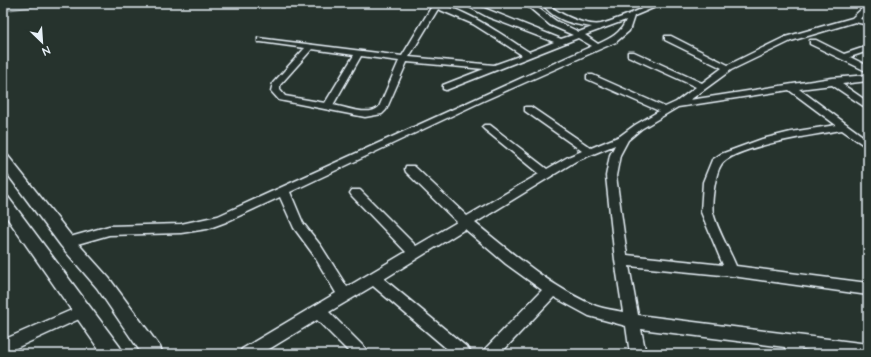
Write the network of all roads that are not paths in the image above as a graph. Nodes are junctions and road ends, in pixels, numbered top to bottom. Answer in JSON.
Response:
{"nodes":[{"id":1,"x":465,"y":3,"type":"edge"},
{"id":2,"x":527,"y":3,"type":"edge"},
{"id":3,"x":545,"y":3,"type":"edge"},
{"id":4,"x":662,"y":3,"type":"edge"},
{"id":5,"x":433,"y":4,"type":"edge"},
{"id":6,"x":868,"y":5,"type":"edge"},
{"id":7,"x":631,"y":15,"type":"junction"},
{"id":8,"x":855,"y":20,"type":"junction"},
{"id":9,"x":868,"y":23,"type":"edge"},
{"id":10,"x":600,"y":27,"type":"junction"},
{"id":11,"x":579,"y":35,"type":"junction"},
{"id":12,"x":668,"y":38,"type":"dead end"},
{"id":13,"x":261,"y":40,"type":"dead end"},
{"id":14,"x":561,"y":42,"type":"junction"},
{"id":15,"x":813,"y":42,"type":"dead end"},
{"id":16,"x":597,"y":46,"type":"junction"},
{"id":17,"x":310,"y":47,"type":"junction"},
{"id":18,"x":868,"y":48,"type":"edge"},
{"id":19,"x":359,"y":53,"type":"junction"},
{"id":20,"x":631,"y":54,"type":"dead end"},
{"id":21,"x":528,"y":55,"type":"junction"},
{"id":22,"x":843,"y":57,"type":"junction"},
{"id":23,"x":404,"y":59,"type":"junction"},
{"id":24,"x":497,"y":68,"type":"junction"},
{"id":25,"x":728,"y":68,"type":"junction"},
{"id":26,"x":868,"y":69,"type":"edge"},
{"id":27,"x":590,"y":77,"type":"dead end"},
{"id":28,"x":868,"y":78,"type":"edge"},
{"id":29,"x":832,"y":81,"type":"junction"},
{"id":30,"x":702,"y":86,"type":"junction"},
{"id":31,"x":446,"y":87,"type":"dead end"},
{"id":32,"x":790,"y":87,"type":"junction"},
{"id":33,"x":868,"y":106,"type":"edge"},
{"id":34,"x":327,"y":107,"type":"junction"},
{"id":35,"x":670,"y":108,"type":"junction"},
{"id":36,"x":528,"y":109,"type":"dead end"},
{"id":37,"x":487,"y":127,"type":"dead end"},
{"id":38,"x":849,"y":130,"type":"junction"},
{"id":39,"x":868,"y":132,"type":"edge"},
{"id":40,"x":624,"y":138,"type":"junction"},
{"id":41,"x":868,"y":145,"type":"edge"},
{"id":42,"x":590,"y":152,"type":"junction"},
{"id":43,"x":3,"y":159,"type":"edge"},
{"id":44,"x":410,"y":169,"type":"dead end"},
{"id":45,"x":547,"y":175,"type":"junction"},
{"id":46,"x":284,"y":190,"type":"junction"},
{"id":47,"x":356,"y":193,"type":"dead end"},
{"id":48,"x":3,"y":201,"type":"edge"},
{"id":49,"x":466,"y":223,"type":"junction"},
{"id":50,"x":67,"y":242,"type":"junction"},
{"id":51,"x":415,"y":253,"type":"junction"},
{"id":52,"x":621,"y":260,"type":"junction"},
{"id":53,"x":732,"y":271,"type":"junction"},
{"id":54,"x":373,"y":278,"type":"junction"},
{"id":55,"x":552,"y":289,"type":"junction"},
{"id":56,"x":868,"y":289,"type":"edge"},
{"id":57,"x":344,"y":295,"type":"junction"},
{"id":58,"x":83,"y":311,"type":"junction"},
{"id":59,"x":318,"y":311,"type":"junction"},
{"id":60,"x":633,"y":321,"type":"junction"},
{"id":61,"x":3,"y":347,"type":"edge"},
{"id":62,"x":793,"y":348,"type":"edge"},
{"id":63,"x":868,"y":352,"type":"edge"},
{"id":64,"x":113,"y":354,"type":"edge"},
{"id":65,"x":153,"y":354,"type":"edge"},
{"id":66,"x":247,"y":354,"type":"edge"},
{"id":67,"x":361,"y":354,"type":"edge"},
{"id":68,"x":464,"y":354,"type":"edge"},
{"id":69,"x":490,"y":354,"type":"edge"},
{"id":70,"x":638,"y":354,"type":"edge"}],
"edges":[{"from":1,"to":14,"type":"street"},
{"from":2,"to":11,"type":"street"},
{"from":3,"to":10,"type":"street"},
{"from":4,"to":7,"type":"street"},
{"from":5,"to":21,"type":"street"},
{"from":5,"to":23,"type":"street"},
{"from":6,"to":8,"type":"street"},
{"from":7,"to":10,"type":"street"},
{"from":7,"to":16,"type":"street"},
{"from":8,"to":9,"type":"street"},
{"from":8,"to":25,"type":"street"},
{"from":10,"to":11,"type":"street"},
{"from":11,"to":14,"type":"street"},
{"from":11,"to":16,"type":"street"},
{"from":12,"to":25,"type":"street"},
{"from":13,"to":17,"type":"street"},
{"from":14,"to":21,"type":"street"},
{"from":15,"to":22,"type":"street"},
{"from":16,"to":46,"type":"street"},
{"from":17,"to":19,"type":"street"},
{"from":17,"to":34,"type":"street"},
{"from":18,"to":22,"type":"street"},
{"from":19,"to":23,"type":"street"},
{"from":19,"to":34,"type":"street"},
{"from":20,"to":30,"type":"street"},
{"from":21,"to":24,"type":"street"},
{"from":22,"to":26,"type":"street"},
{"from":23,"to":24,"type":"street"},
{"from":23,"to":34,"type":"street"},
{"from":24,"to":31,"type":"street"},
{"from":25,"to":30,"type":"street"},
{"from":27,"to":35,"type":"street"},
{"from":28,"to":29,"type":"street"},
{"from":29,"to":32,"type":"street"},
{"from":29,"to":33,"type":"street"},
{"from":30,"to":35,"type":"street"},
{"from":32,"to":35,"type":"street"},
{"from":32,"to":38,"type":"street"},
{"from":35,"to":40,"type":"street"},
{"from":36,"to":42,"type":"street"},
{"from":37,"to":45,"type":"street"},
{"from":38,"to":39,"type":"street"},
{"from":38,"to":41,"type":"street"},
{"from":38,"to":53,"type":"street"},
{"from":40,"to":42,"type":"street"},
{"from":40,"to":52,"type":"street"},
{"from":42,"to":45,"type":"street"},
{"from":43,"to":50,"type":"street"},
{"from":44,"to":49,"type":"street"},
{"from":45,"to":49,"type":"street"},
{"from":46,"to":50,"type":"street"},
{"from":46,"to":57,"type":"street"},
{"from":47,"to":51,"type":"street"},
{"from":48,"to":58,"type":"street"},
{"from":49,"to":51,"type":"street"},
{"from":49,"to":55,"type":"street"},
{"from":50,"to":65,"type":"street"},
{"from":51,"to":54,"type":"street"},
{"from":52,"to":53,"type":"street"},
{"from":52,"to":60,"type":"street"},
{"from":53,"to":56,"type":"street"},
{"from":54,"to":57,"type":"street"},
{"from":54,"to":68,"type":"street"},
{"from":55,"to":60,"type":"street"},
{"from":55,"to":69,"type":"street"},
{"from":57,"to":59,"type":"street"},
{"from":58,"to":61,"type":"street"},
{"from":58,"to":64,"type":"street"},
{"from":59,"to":66,"type":"street"},
{"from":59,"to":67,"type":"street"},
{"from":60,"to":62,"type":"street"},
{"from":60,"to":70,"type":"street"},
{"from":62,"to":63,"type":"street"}]}
